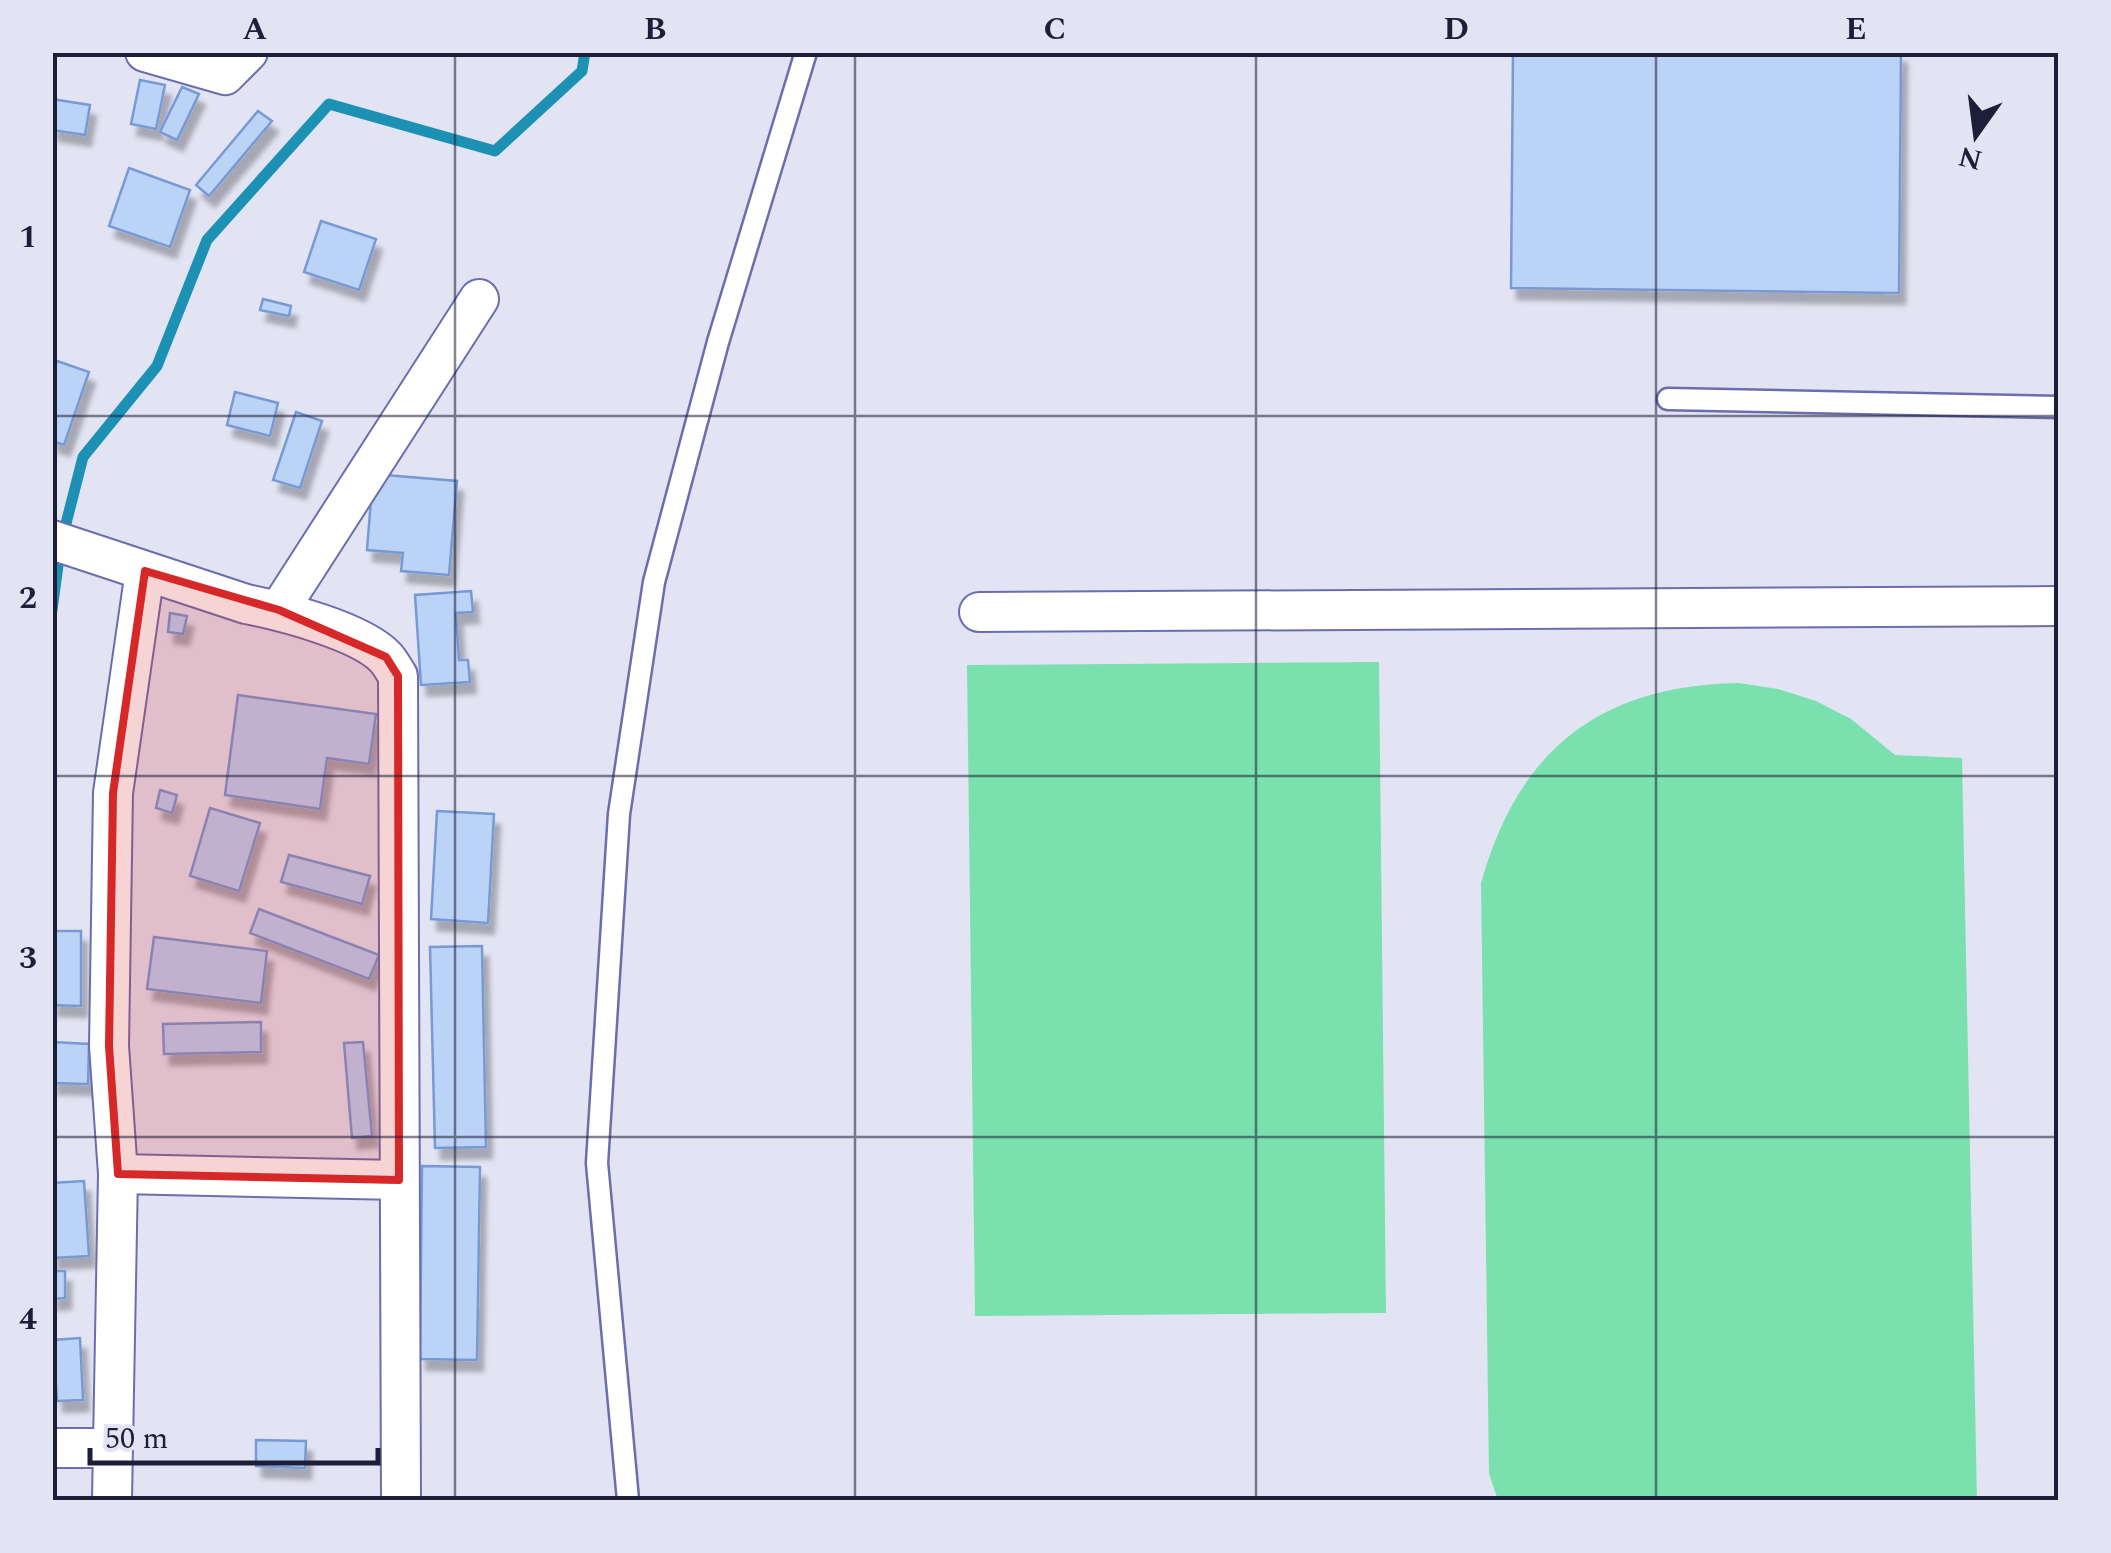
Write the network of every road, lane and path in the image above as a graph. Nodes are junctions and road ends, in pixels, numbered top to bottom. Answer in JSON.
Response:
{"nodes":[{"id":1,"x":145,"y":52,"type":"edge"},
{"id":2,"x":248,"y":52,"type":"edge"},
{"id":3,"x":806,"y":52,"type":"edge"},
{"id":4,"x":479,"y":299,"type":"dead end"},
{"id":5,"x":1668,"y":399,"type":"dead end"},
{"id":6,"x":2058,"y":406,"type":"edge"},
{"id":7,"x":52,"y":540,"type":"edge"},
{"id":8,"x":145,"y":571,"type":"junction"},
{"id":9,"x":2058,"y":606,"type":"edge"},
{"id":10,"x":278,"y":610,"type":"junction"},
{"id":11,"x":979,"y":612,"type":"dead end"},
{"id":12,"x":118,"y":1174,"type":"junction"},
{"id":13,"x":399,"y":1180,"type":"junction"},
{"id":14,"x":52,"y":1448,"type":"edge"},
{"id":15,"x":111,"y":1448,"type":"junction"},
{"id":16,"x":112,"y":1500,"type":"edge"},
{"id":17,"x":401,"y":1500,"type":"edge"},
{"id":18,"x":628,"y":1500,"type":"edge"}],
"edges":[{"from":1,"to":2,"type":"street"},
{"from":3,"to":18,"type":"lane"},
{"from":4,"to":10,"type":"street"},
{"from":5,"to":6,"type":"lane"},
{"from":7,"to":8,"type":"street"},
{"from":8,"to":10,"type":"street"},
{"from":8,"to":12,"type":"street"},
{"from":9,"to":11,"type":"street"},
{"from":10,"to":13,"type":"street"},
{"from":12,"to":13,"type":"street"},
{"from":12,"to":15,"type":"street"},
{"from":13,"to":17,"type":"street"},
{"from":14,"to":15,"type":"street"},
{"from":15,"to":16,"type":"street"}]}
